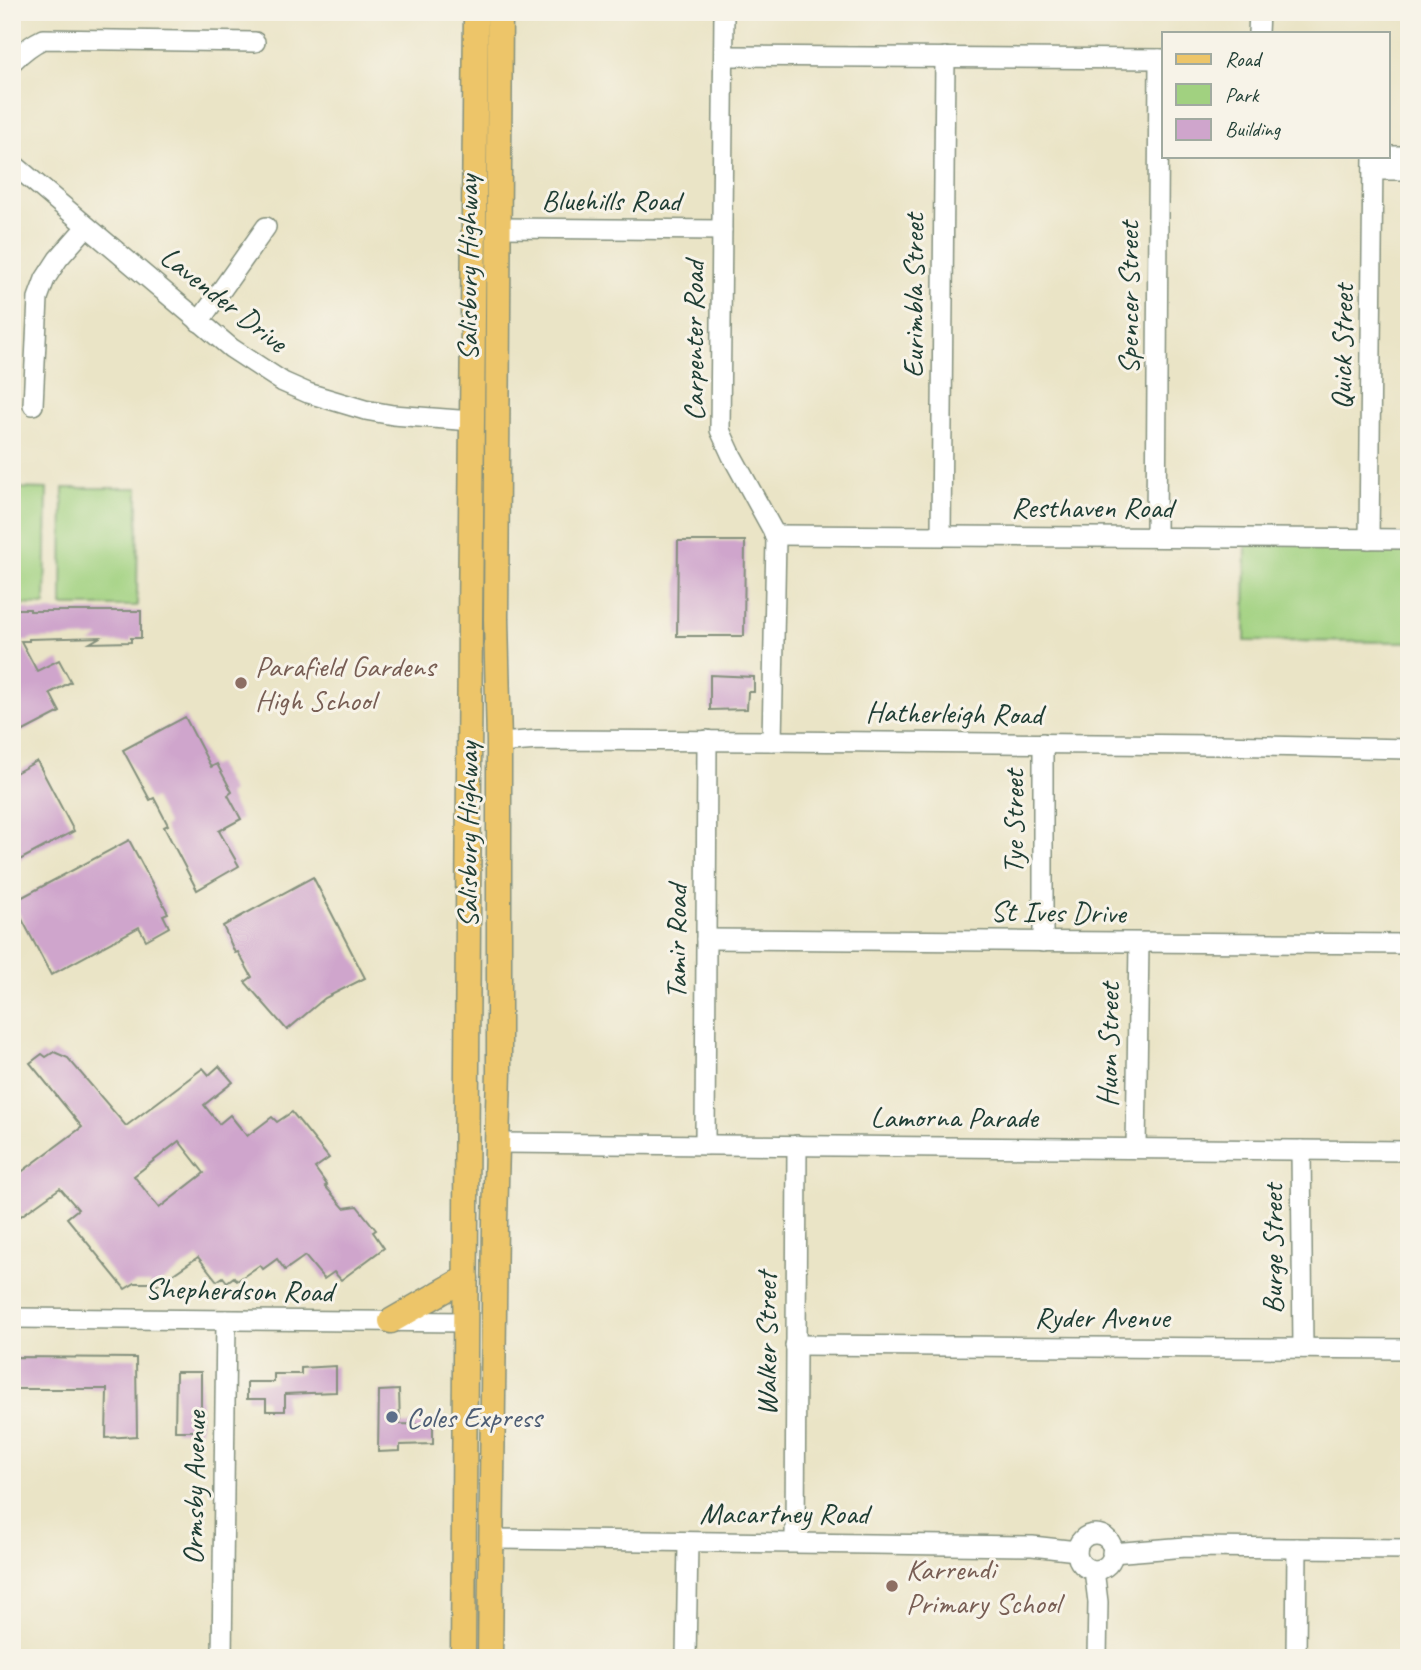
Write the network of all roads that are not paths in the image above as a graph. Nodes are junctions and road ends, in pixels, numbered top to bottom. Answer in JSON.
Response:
{"nodes":[{"id":1,"x":476,"y":12,"type":"edge"},
{"id":2,"x":500,"y":12,"type":"edge"},
{"id":3,"x":724,"y":12,"type":"edge"},
{"id":4,"x":1249,"y":12,"type":"edge"},
{"id":5,"x":1259,"y":12,"type":"edge"},
{"id":6,"x":1250,"y":32,"type":"edge"},
{"id":7,"x":1258,"y":32,"type":"edge"},
{"id":8,"x":256,"y":43,"type":"dead end"},
{"id":9,"x":725,"y":56,"type":"junction"},
{"id":10,"x":945,"y":57,"type":"junction"},
{"id":11,"x":1161,"y":59,"type":"edge"},
{"id":12,"x":12,"y":62,"type":"edge"},
{"id":13,"x":1409,"y":156,"type":"edge"},
{"id":14,"x":1373,"y":160,"type":"edge"},
{"id":15,"x":12,"y":163,"type":"edge"},
{"id":16,"x":1409,"y":170,"type":"edge"},
{"id":17,"x":86,"y":227,"type":"junction"},
{"id":18,"x":265,"y":227,"type":"dead end"},
{"id":19,"x":499,"y":228,"type":"junction"},
{"id":20,"x":474,"y":229,"type":"junction"},
{"id":21,"x":722,"y":230,"type":"junction"},
{"id":22,"x":199,"y":322,"type":"junction"},
{"id":23,"x":33,"y":405,"type":"dead end"},
{"id":24,"x":472,"y":421,"type":"junction"},
{"id":25,"x":498,"y":421,"type":"junction"},
{"id":26,"x":774,"y":535,"type":"junction"},
{"id":27,"x":941,"y":536,"type":"junction"},
{"id":28,"x":1156,"y":537,"type":"junction"},
{"id":29,"x":1369,"y":539,"type":"junction"},
{"id":30,"x":1409,"y":539,"type":"edge"},
{"id":31,"x":707,"y":740,"type":"junction"},
{"id":32,"x":772,"y":741,"type":"junction"},
{"id":33,"x":470,"y":743,"type":"junction"},
{"id":34,"x":499,"y":743,"type":"junction"},
{"id":35,"x":1043,"y":743,"type":"junction"},
{"id":36,"x":1409,"y":749,"type":"edge"},
{"id":37,"x":706,"y":939,"type":"junction"},
{"id":38,"x":1043,"y":942,"type":"junction"},
{"id":39,"x":1139,"y":943,"type":"junction"},
{"id":40,"x":1409,"y":944,"type":"edge"},
{"id":41,"x":498,"y":1143,"type":"junction"},
{"id":42,"x":705,"y":1145,"type":"junction"},
{"id":43,"x":797,"y":1145,"type":"junction"},
{"id":44,"x":1136,"y":1148,"type":"junction"},
{"id":45,"x":1301,"y":1150,"type":"junction"},
{"id":46,"x":1409,"y":1151,"type":"edge"},
{"id":47,"x":466,"y":1278,"type":"junction"},
{"id":48,"x":12,"y":1318,"type":"edge"},
{"id":49,"x":226,"y":1320,"type":"junction"},
{"id":50,"x":391,"y":1321,"type":"junction"},
{"id":51,"x":459,"y":1322,"type":"junction"},
{"id":52,"x":494,"y":1322,"type":"junction"},
{"id":53,"x":795,"y":1345,"type":"junction"},
{"id":54,"x":1303,"y":1348,"type":"junction"},
{"id":55,"x":1409,"y":1349,"type":"edge"},
{"id":56,"x":464,"y":1539,"type":"junction"},
{"id":57,"x":491,"y":1539,"type":"junction"},
{"id":58,"x":795,"y":1542,"type":"junction"},
{"id":59,"x":688,"y":1543,"type":"junction"},
{"id":60,"x":1297,"y":1548,"type":"junction"},
{"id":61,"x":1409,"y":1549,"type":"edge"},
{"id":62,"x":1077,"y":1551,"type":"junction"},
{"id":63,"x":1112,"y":1553,"type":"junction"},
{"id":64,"x":1094,"y":1570,"type":"junction"},
{"id":65,"x":222,"y":1658,"type":"edge"},
{"id":66,"x":463,"y":1658,"type":"edge"},
{"id":67,"x":490,"y":1658,"type":"edge"},
{"id":68,"x":686,"y":1658,"type":"edge"},
{"id":69,"x":1097,"y":1658,"type":"edge"},
{"id":70,"x":1296,"y":1658,"type":"edge"}],
"edges":[{"from":1,"to":20,"type":"main road","name":"Salisbury Highway"},
{"from":2,"to":19,"type":"main road","name":"Salisbury Highway"},
{"from":3,"to":9,"type":"street","name":"Carpenter Road"},
{"from":4,"to":6,"type":"street"},
{"from":5,"to":7,"type":"street"},
{"from":8,"to":12,"type":"street"},
{"from":9,"to":10,"type":"street"},
{"from":9,"to":21,"type":"street","name":"Carpenter Road"},
{"from":10,"to":11,"type":"street"},
{"from":10,"to":27,"type":"street","name":"Eurimbla Street"},
{"from":11,"to":28,"type":"street","name":"Spencer Street"},
{"from":13,"to":14,"type":"street"},
{"from":14,"to":16,"type":"street"},
{"from":14,"to":29,"type":"street","name":"Quick Street"},
{"from":15,"to":17,"type":"street","name":"Lavender Drive"},
{"from":17,"to":22,"type":"street","name":"Lavender Drive"},
{"from":17,"to":23,"type":"street"},
{"from":18,"to":22,"type":"street"},
{"from":19,"to":20,"type":"main road"},
{"from":19,"to":21,"type":"street","name":"Bluehills Road"},
{"from":19,"to":25,"type":"main road","name":"Salisbury Highway"},
{"from":20,"to":24,"type":"main road","name":"Salisbury Highway"},
{"from":21,"to":26,"type":"street","name":"Carpenter Road"},
{"from":22,"to":24,"type":"street","name":"Lavender Drive"},
{"from":24,"to":25,"type":"main road"},
{"from":24,"to":33,"type":"main road","name":"Salisbury Highway"},
{"from":25,"to":34,"type":"main road","name":"Salisbury Highway"},
{"from":26,"to":27,"type":"street","name":"Resthaven Road"},
{"from":26,"to":32,"type":"street","name":"Carpenter Road"},
{"from":27,"to":28,"type":"street","name":"Resthaven Road"},
{"from":28,"to":29,"type":"street","name":"Resthaven Road"},
{"from":29,"to":30,"type":"street","name":"Resthaven Road"},
{"from":31,"to":32,"type":"street","name":"Hatherleigh Road"},
{"from":31,"to":34,"type":"street","name":"Hatherleigh Road"},
{"from":31,"to":37,"type":"street","name":"Tamir Road"},
{"from":32,"to":35,"type":"street","name":"Hatherleigh Road"},
{"from":33,"to":34,"type":"main road"},
{"from":33,"to":47,"type":"main road","name":"Salisbury Highway"},
{"from":34,"to":41,"type":"main road","name":"Salisbury Highway"},
{"from":35,"to":36,"type":"street","name":"Hatherleigh Road"},
{"from":35,"to":38,"type":"street","name":"Tye Street"},
{"from":37,"to":38,"type":"street","name":"St Ives Drive"},
{"from":37,"to":42,"type":"street","name":"Tamir Road"},
{"from":38,"to":39,"type":"street","name":"St Ives Drive"},
{"from":39,"to":40,"type":"street","name":"St Ives Drive"},
{"from":39,"to":44,"type":"street","name":"Huon Street"},
{"from":41,"to":42,"type":"street","name":"Lamorna Parade"},
{"from":41,"to":52,"type":"main road","name":"Salisbury Highway"},
{"from":42,"to":43,"type":"street","name":"Lamorna Parade"},
{"from":43,"to":44,"type":"street","name":"Lamorna Parade"},
{"from":43,"to":53,"type":"street","name":"Walker Street"},
{"from":44,"to":45,"type":"street","name":"Lamorna Parade"},
{"from":45,"to":46,"type":"street","name":"Lamorna Parade"},
{"from":45,"to":54,"type":"street","name":"Burge Street"},
{"from":47,"to":50,"type":"main road"},
{"from":47,"to":51,"type":"main road","name":"Salisbury Highway"},
{"from":48,"to":49,"type":"street","name":"Shepherdson Road"},
{"from":49,"to":50,"type":"street","name":"Shepherdson Road"},
{"from":49,"to":65,"type":"street","name":"Ormsby Avenue"},
{"from":50,"to":51,"type":"street","name":"Shepherdson Road"},
{"from":51,"to":52,"type":"main road"},
{"from":51,"to":56,"type":"main road","name":"Salisbury Highway"},
{"from":52,"to":57,"type":"main road","name":"Salisbury Highway"},
{"from":53,"to":54,"type":"street","name":"Ryder Avenue"},
{"from":53,"to":58,"type":"street","name":"Walker Street"},
{"from":54,"to":55,"type":"street","name":"Ryder Avenue"},
{"from":56,"to":57,"type":"main road"},
{"from":56,"to":66,"type":"main road","name":"Salisbury Highway"},
{"from":57,"to":59,"type":"street","name":"Macartney Road"},
{"from":57,"to":67,"type":"main road","name":"Salisbury Highway"},
{"from":58,"to":59,"type":"street","name":"Macartney Road"},
{"from":58,"to":62,"type":"street","name":"Macartney Road"},
{"from":59,"to":68,"type":"street"},
{"from":60,"to":61,"type":"street"},
{"from":60,"to":63,"type":"street"},
{"from":60,"to":70,"type":"street"},
{"from":62,"to":63,"type":"street"},
{"from":62,"to":64,"type":"street"},
{"from":63,"to":64,"type":"street"},
{"from":64,"to":69,"type":"street"}]}
